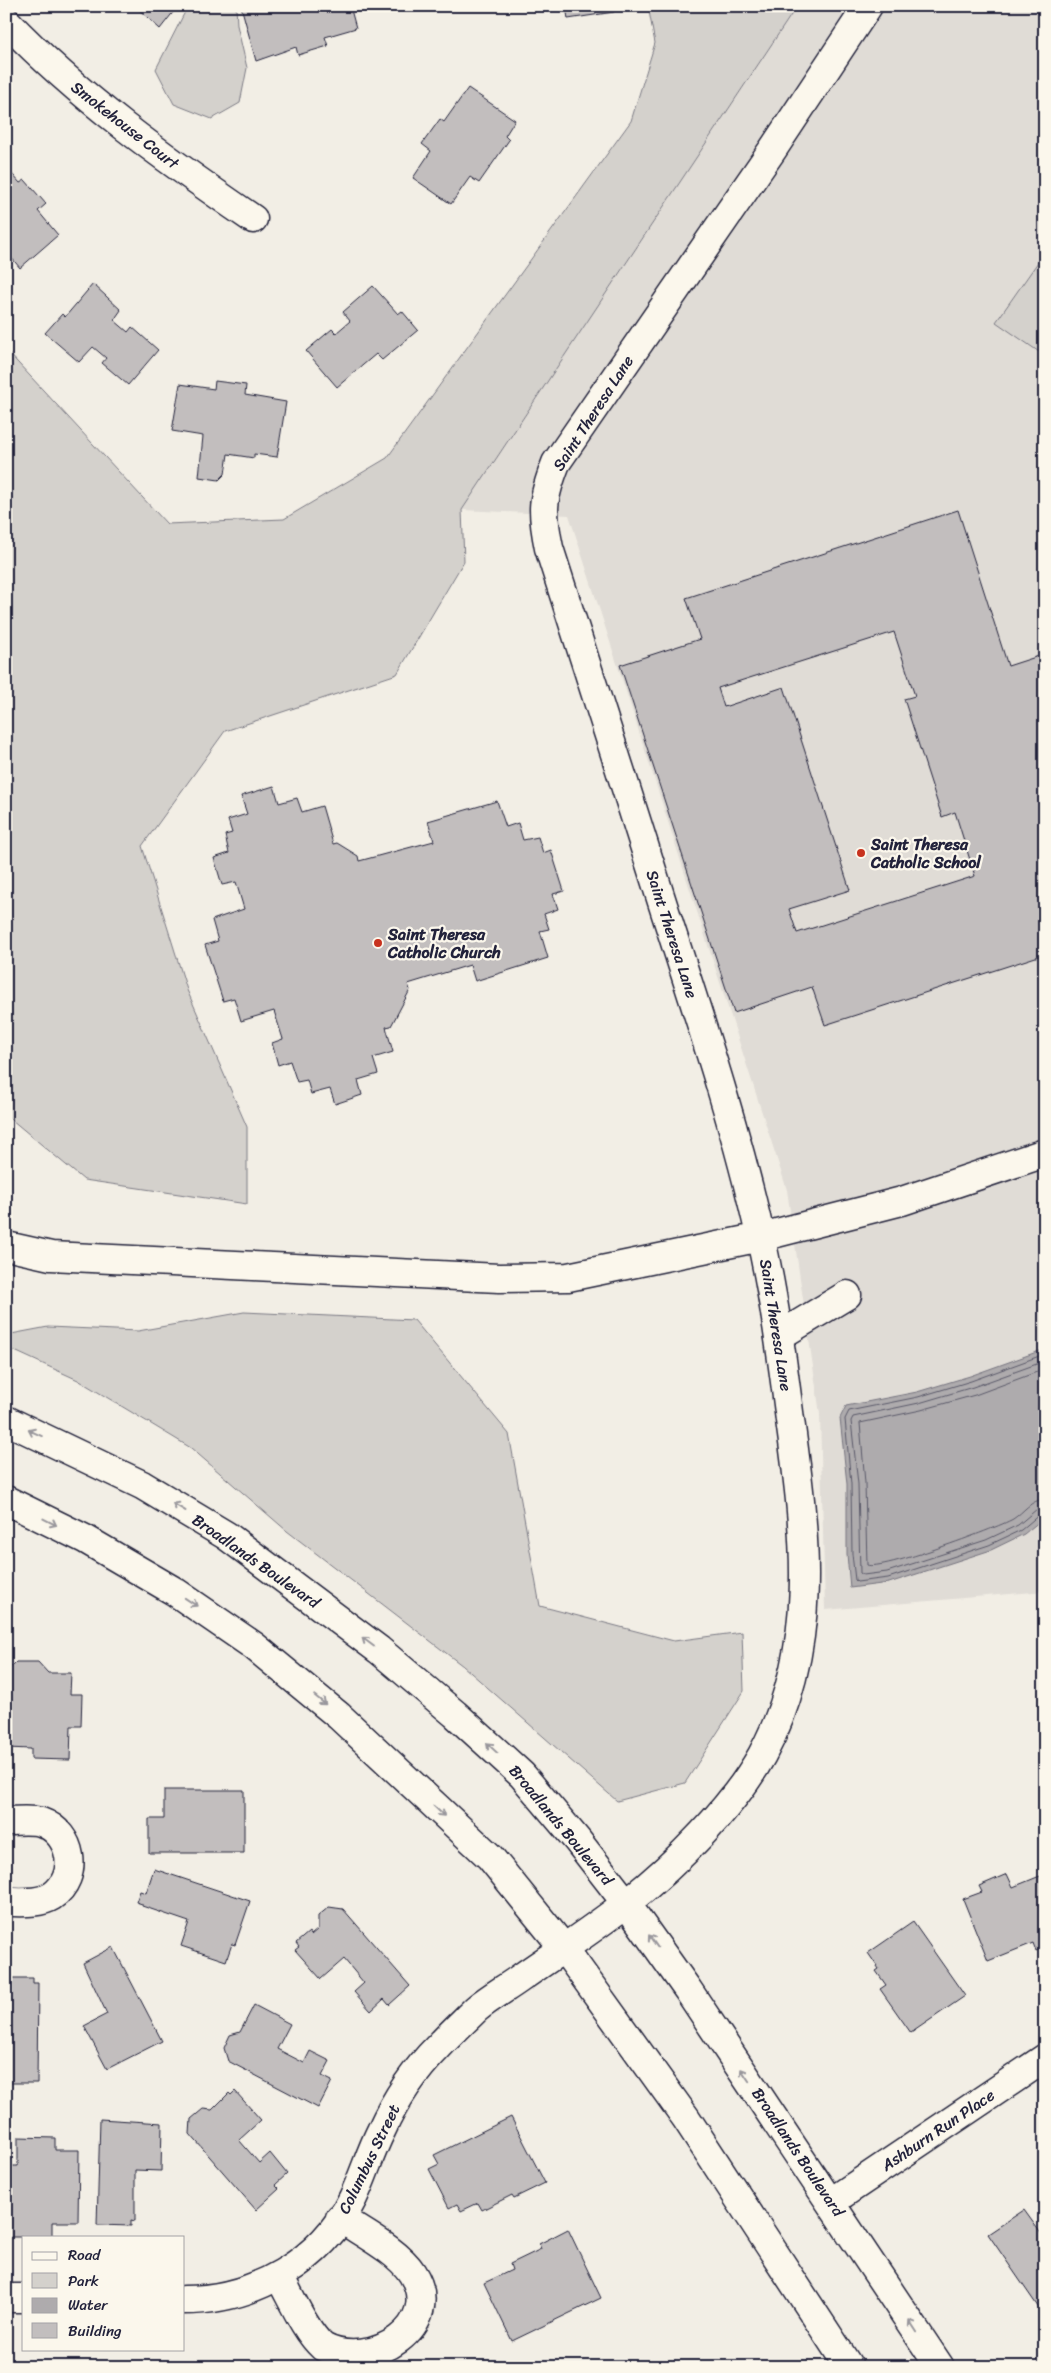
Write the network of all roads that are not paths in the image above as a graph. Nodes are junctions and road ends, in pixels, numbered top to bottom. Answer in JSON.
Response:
{"nodes":[{"id":1,"x":868,"y":6,"type":"edge"},
{"id":2,"x":6,"y":21,"type":"edge"},
{"id":3,"x":253,"y":219,"type":"dead end"},
{"id":4,"x":1045,"y":1153,"type":"edge"},
{"id":5,"x":761,"y":1236,"type":"junction"},
{"id":6,"x":6,"y":1246,"type":"edge"},
{"id":7,"x":847,"y":1295,"type":"dead end"},
{"id":8,"x":779,"y":1336,"type":"junction"},
{"id":9,"x":6,"y":1420,"type":"edge"},
{"id":10,"x":6,"y":1500,"type":"edge"},
{"id":11,"x":6,"y":1821,"type":"edge"},
{"id":12,"x":6,"y":1902,"type":"edge"},
{"id":13,"x":626,"y":1904,"type":"junction"},
{"id":14,"x":563,"y":1947,"type":"junction"},
{"id":15,"x":1045,"y":2058,"type":"edge"},
{"id":16,"x":831,"y":2202,"type":"junction"},
{"id":17,"x":340,"y":2218,"type":"junction"},
{"id":18,"x":279,"y":2276,"type":"junction"},
{"id":19,"x":6,"y":2298,"type":"edge"},
{"id":20,"x":22,"y":2298,"type":"edge"},
{"id":21,"x":185,"y":2300,"type":"edge"},
{"id":22,"x":849,"y":2367,"type":"edge"},
{"id":23,"x":940,"y":2367,"type":"edge"}],
"edges":[{"from":1,"to":5,"type":"street","name":"Saint Theresa Lane"},
{"from":2,"to":3,"type":"street","name":"Smokehouse Court"},
{"from":4,"to":5,"type":"street"},
{"from":5,"to":6,"type":"street"},
{"from":5,"to":8,"type":"street","name":"Saint Theresa Lane"},
{"from":7,"to":8,"type":"street"},
{"from":8,"to":13,"type":"street","name":"Saint Theresa Lane"},
{"from":13,"to":9,"type":"street","name":"Broadlands Boulevard","one_way":true},
{"from":10,"to":14,"type":"street","one_way":true},
{"from":11,"to":12,"type":"street"},
{"from":13,"to":14,"type":"street","name":"Columbus Street"},
{"from":16,"to":13,"type":"street","name":"Broadlands Boulevard","one_way":true},
{"from":14,"to":17,"type":"street","name":"Columbus Street"},
{"from":14,"to":22,"type":"street"},
{"from":15,"to":16,"type":"street","name":"Ashburn Run Place"},
{"from":23,"to":16,"type":"street","name":"Broadlands Boulevard","one_way":true},
{"from":17,"to":18,"type":"street","name":"Columbus Street"},
{"from":17,"to":18,"type":"street"},
{"from":18,"to":21,"type":"street","name":"Columbus Street"},
{"from":19,"to":20,"type":"street"}]}
